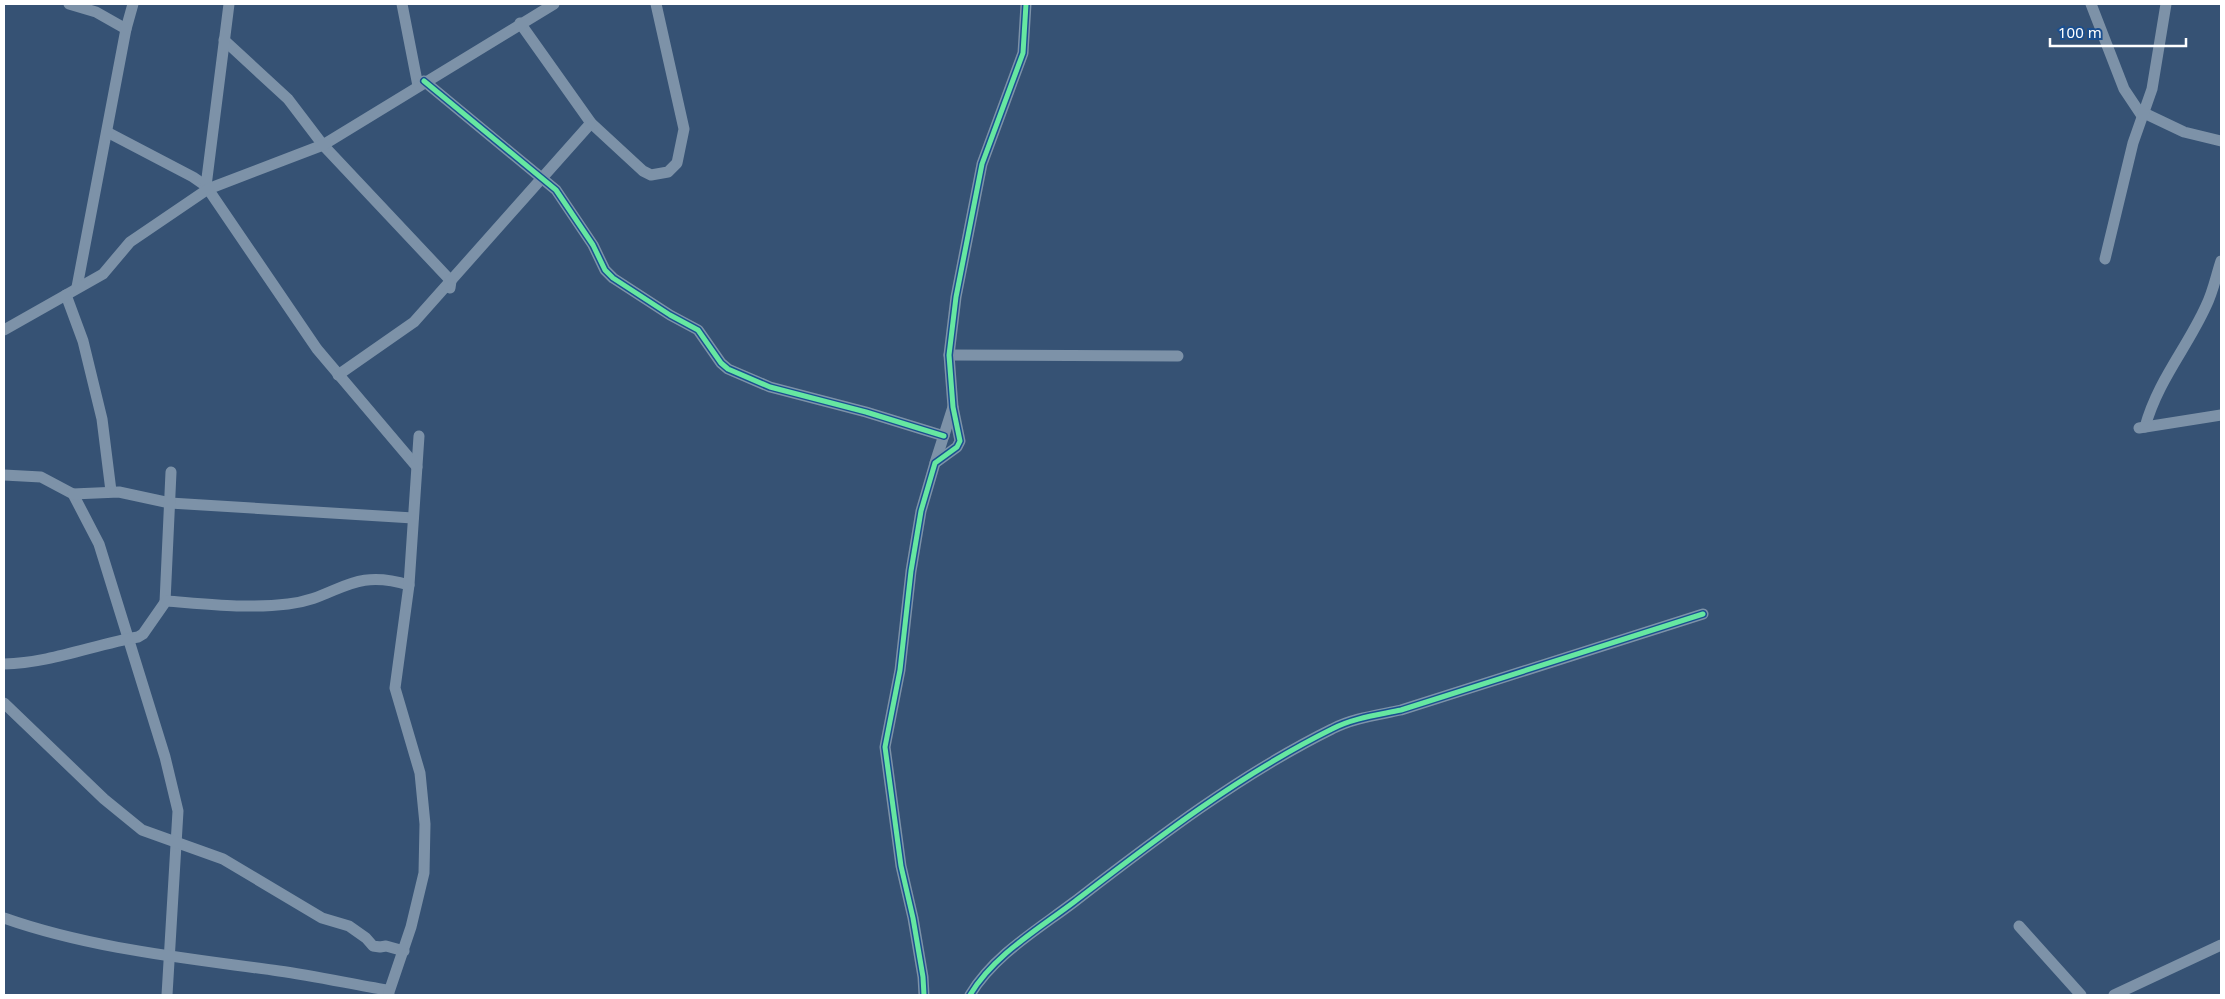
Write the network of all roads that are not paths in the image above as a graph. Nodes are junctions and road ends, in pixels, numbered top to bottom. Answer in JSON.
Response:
{"nodes":[{"id":1,"x":69,"y":4,"type":"edge"},
{"id":2,"x":133,"y":4,"type":"edge"},
{"id":3,"x":229,"y":4,"type":"edge"},
{"id":4,"x":402,"y":4,"type":"edge"},
{"id":5,"x":554,"y":4,"type":"edge"},
{"id":6,"x":656,"y":4,"type":"edge"},
{"id":7,"x":1026,"y":4,"type":"edge"},
{"id":8,"x":2091,"y":4,"type":"edge"},
{"id":9,"x":2166,"y":4,"type":"edge"},
{"id":10,"x":520,"y":23,"type":"junction"},
{"id":11,"x":126,"y":29,"type":"junction"},
{"id":12,"x":224,"y":40,"type":"junction"},
{"id":13,"x":421,"y":84,"type":"junction"},
{"id":14,"x":2143,"y":114,"type":"junction"},
{"id":15,"x":591,"y":124,"type":"junction"},
{"id":16,"x":107,"y":132,"type":"junction"},
{"id":17,"x":2221,"y":141,"type":"edge"},
{"id":18,"x":323,"y":144,"type":"junction"},
{"id":19,"x":542,"y":178,"type":"junction"},
{"id":20,"x":207,"y":188,"type":"junction"},
{"id":21,"x":2104,"y":259,"type":"dead end"},
{"id":22,"x":2221,"y":262,"type":"edge"},
{"id":23,"x":451,"y":284,"type":"junction"},
{"id":24,"x":77,"y":287,"type":"junction"},
{"id":25,"x":66,"y":295,"type":"junction"},
{"id":26,"x":4,"y":330,"type":"edge"},
{"id":27,"x":949,"y":355,"type":"junction"},
{"id":28,"x":1178,"y":356,"type":"dead end"},
{"id":29,"x":338,"y":375,"type":"junction"},
{"id":30,"x":953,"y":407,"type":"junction"},
{"id":31,"x":2221,"y":415,"type":"edge"},
{"id":32,"x":420,"y":436,"type":"dead end"},
{"id":33,"x":944,"y":436,"type":"junction"},
{"id":34,"x":936,"y":463,"type":"junction"},
{"id":35,"x":417,"y":467,"type":"junction"},
{"id":36,"x":171,"y":472,"type":"dead end"},
{"id":37,"x":4,"y":475,"type":"edge"},
{"id":38,"x":111,"y":491,"type":"junction"},
{"id":39,"x":73,"y":494,"type":"junction"},
{"id":40,"x":170,"y":503,"type":"junction"},
{"id":41,"x":413,"y":518,"type":"junction"},
{"id":42,"x":409,"y":585,"type":"junction"},
{"id":43,"x":164,"y":602,"type":"junction"},
{"id":44,"x":1703,"y":614,"type":"dead end"},
{"id":45,"x":127,"y":639,"type":"junction"},
{"id":46,"x":4,"y":664,"type":"edge"},
{"id":47,"x":4,"y":703,"type":"edge"},
{"id":48,"x":177,"y":844,"type":"junction"},
{"id":49,"x":4,"y":918,"type":"edge"},
{"id":50,"x":2018,"y":926,"type":"dead end"},
{"id":51,"x":2221,"y":945,"type":"edge"},
{"id":52,"x":404,"y":951,"type":"junction"},
{"id":53,"x":170,"y":957,"type":"junction"},
{"id":54,"x":389,"y":993,"type":"edge"},
{"id":55,"x":168,"y":995,"type":"edge"},
{"id":56,"x":924,"y":995,"type":"edge"},
{"id":57,"x":970,"y":995,"type":"edge"},
{"id":58,"x":2081,"y":995,"type":"edge"},
{"id":59,"x":2114,"y":995,"type":"edge"}],
"edges":[{"from":1,"to":11,"type":"street"},
{"from":2,"to":11,"type":"street"},
{"from":3,"to":12,"type":"street"},
{"from":4,"to":13,"type":"street"},
{"from":5,"to":10,"type":"street"},
{"from":6,"to":15,"type":"street"},
{"from":7,"to":27,"type":"street"},
{"from":8,"to":14,"type":"street"},
{"from":9,"to":14,"type":"street"},
{"from":10,"to":13,"type":"street"},
{"from":10,"to":15,"type":"street"},
{"from":11,"to":16,"type":"street"},
{"from":12,"to":18,"type":"street"},
{"from":12,"to":20,"type":"street"},
{"from":13,"to":18,"type":"street"},
{"from":13,"to":19,"type":"street"},
{"from":14,"to":17,"type":"street"},
{"from":14,"to":21,"type":"street"},
{"from":15,"to":19,"type":"street"},
{"from":16,"to":20,"type":"street"},
{"from":16,"to":24,"type":"street"},
{"from":18,"to":20,"type":"street"},
{"from":18,"to":23,"type":"street"},
{"from":19,"to":23,"type":"street"},
{"from":19,"to":33,"type":"street"},
{"from":20,"to":24,"type":"street"},
{"from":20,"to":29,"type":"street"},
{"from":22,"to":31,"type":"street"},
{"from":23,"to":29,"type":"street"},
{"from":24,"to":25,"type":"street"},
{"from":25,"to":26,"type":"street"},
{"from":25,"to":38,"type":"street"},
{"from":27,"to":28,"type":"street"},
{"from":27,"to":30,"type":"street"},
{"from":29,"to":35,"type":"street"},
{"from":30,"to":33,"type":"street"},
{"from":30,"to":34,"type":"street"},
{"from":32,"to":35,"type":"street"},
{"from":33,"to":34,"type":"street"},
{"from":34,"to":56,"type":"street"},
{"from":35,"to":41,"type":"street"},
{"from":36,"to":40,"type":"street"},
{"from":37,"to":39,"type":"street"},
{"from":38,"to":39,"type":"street"},
{"from":38,"to":40,"type":"street"},
{"from":39,"to":45,"type":"street"},
{"from":40,"to":41,"type":"street"},
{"from":40,"to":43,"type":"street"},
{"from":41,"to":42,"type":"street"},
{"from":42,"to":43,"type":"street"},
{"from":42,"to":52,"type":"street"},
{"from":43,"to":45,"type":"street"},
{"from":44,"to":57,"type":"street"},
{"from":45,"to":46,"type":"street"},
{"from":45,"to":48,"type":"street"},
{"from":47,"to":48,"type":"street"},
{"from":48,"to":52,"type":"street"},
{"from":48,"to":53,"type":"street"},
{"from":49,"to":53,"type":"street"},
{"from":50,"to":58,"type":"street"},
{"from":51,"to":59,"type":"street"},
{"from":52,"to":54,"type":"street"},
{"from":53,"to":54,"type":"street"},
{"from":53,"to":55,"type":"street"}]}
